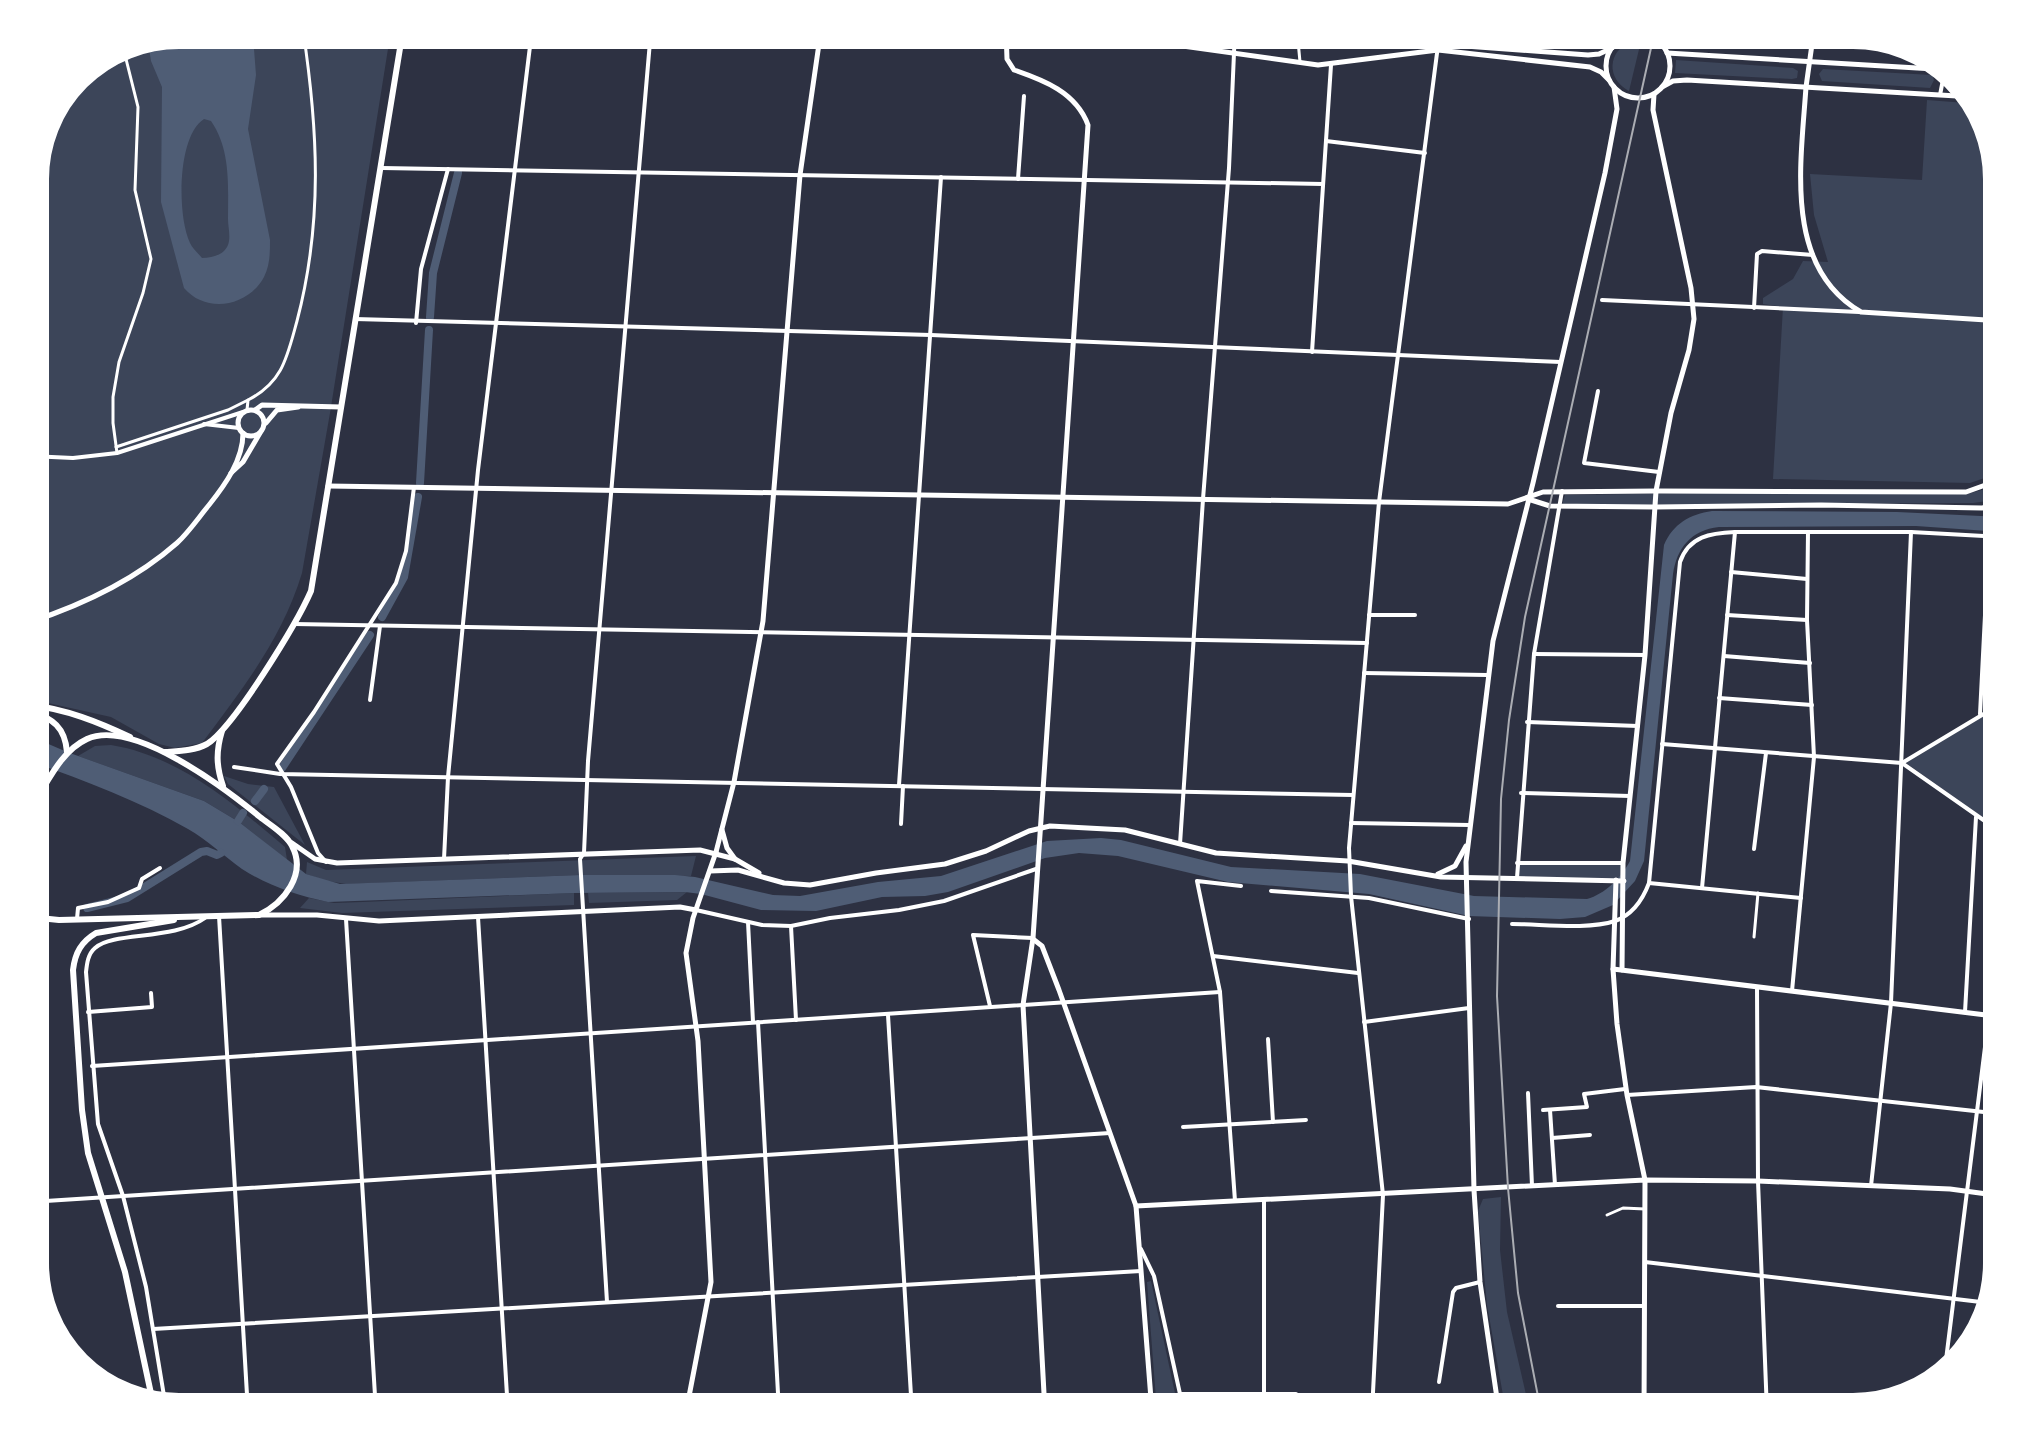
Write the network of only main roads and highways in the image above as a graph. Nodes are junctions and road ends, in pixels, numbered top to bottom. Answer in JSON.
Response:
{"nodes":[{"id":1,"x":401,"y":44,"type":"edge"},
{"id":2,"x":44,"y":708,"type":"edge"},
{"id":3,"x":44,"y":716,"type":"edge"},
{"id":4,"x":222,"y":731,"type":"junction"},
{"id":5,"x":144,"y":744,"type":"junction"},
{"id":6,"x":67,"y":752,"type":"junction"},
{"id":7,"x":165,"y":752,"type":"junction"},
{"id":8,"x":223,"y":786,"type":"junction"},
{"id":9,"x":44,"y":787,"type":"edge"},
{"id":10,"x":197,"y":916,"type":"junction"},
{"id":11,"x":44,"y":919,"type":"edge"},
{"id":12,"x":151,"y":1395,"type":"edge"}],
"edges":[{"from":1,"to":4,"type":"main road"},
{"from":2,"to":5,"type":"main road"},
{"from":3,"to":6,"type":"main road"},
{"from":4,"to":7,"type":"main road"},
{"from":4,"to":8,"type":"main road"},
{"from":5,"to":6,"type":"main road"},
{"from":5,"to":7,"type":"main road"},
{"from":6,"to":9,"type":"main road"},
{"from":7,"to":8,"type":"main road"},
{"from":8,"to":10,"type":"main road"},
{"from":10,"to":11,"type":"main road"},
{"from":10,"to":12,"type":"main road"}]}
